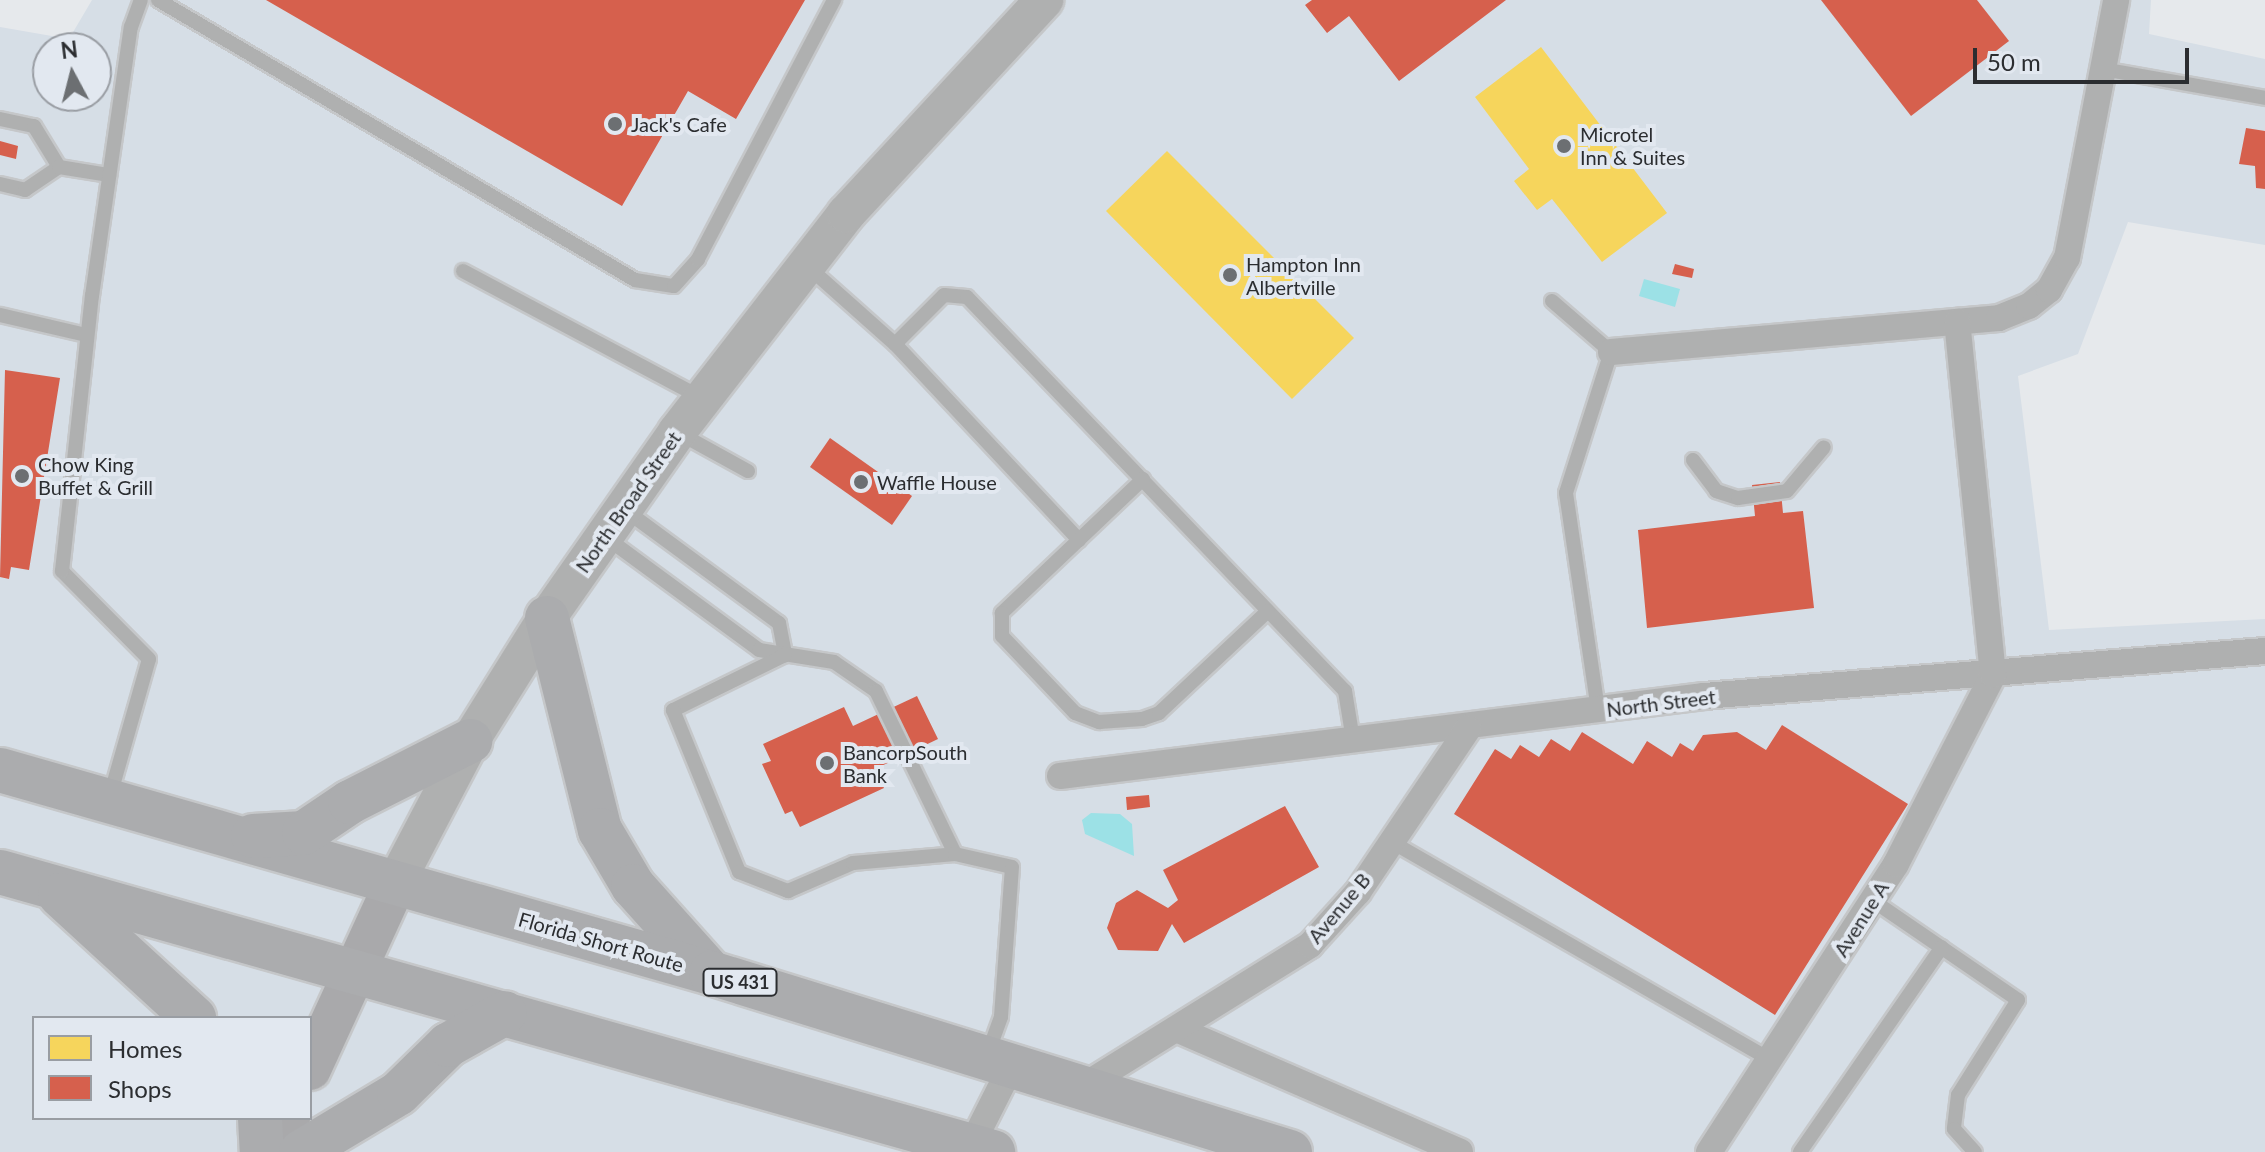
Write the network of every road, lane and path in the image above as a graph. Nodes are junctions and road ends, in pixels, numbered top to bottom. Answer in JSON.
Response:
{"nodes":[{"id":1,"x":141,"y":0,"type":"edge"},
{"id":2,"x":158,"y":0,"type":"edge"},
{"id":3,"x":834,"y":0,"type":"edge"},
{"id":4,"x":1044,"y":0,"type":"edge"},
{"id":5,"x":2116,"y":0,"type":"edge"},
{"id":6,"x":2103,"y":69,"type":"junction"},
{"id":7,"x":2265,"y":98,"type":"edge"},
{"id":8,"x":0,"y":119,"type":"edge"},
{"id":9,"x":59,"y":167,"type":"junction"},
{"id":10,"x":109,"y":175,"type":"junction"},
{"id":11,"x":0,"y":184,"type":"edge"},
{"id":12,"x":806,"y":265,"type":"junction"},
{"id":13,"x":463,"y":271,"type":"dead end"},
{"id":14,"x":1552,"y":301,"type":"dead end"},
{"id":15,"x":0,"y":315,"type":"edge"},
{"id":16,"x":1957,"y":322,"type":"junction"},
{"id":17,"x":86,"y":335,"type":"junction"},
{"id":18,"x":895,"y":344,"type":"junction"},
{"id":19,"x":1611,"y":352,"type":"junction"},
{"id":20,"x":702,"y":398,"type":"junction"},
{"id":21,"x":677,"y":432,"type":"junction"},
{"id":22,"x":1824,"y":447,"type":"dead end"},
{"id":23,"x":1693,"y":460,"type":"dead end"},
{"id":24,"x":748,"y":471,"type":"dead end"},
{"id":25,"x":1143,"y":479,"type":"junction"},
{"id":26,"x":613,"y":522,"type":"junction"},
{"id":27,"x":1079,"y":540,"type":"junction"},
{"id":28,"x":1268,"y":611,"type":"junction"},
{"id":29,"x":547,"y":618,"type":"junction"},
{"id":30,"x":2265,"y":651,"type":"edge"},
{"id":31,"x":785,"y":655,"type":"junction"},
{"id":32,"x":1993,"y":675,"type":"junction"},
{"id":33,"x":1598,"y":711,"type":"junction"},
{"id":34,"x":1468,"y":729,"type":"junction"},
{"id":35,"x":1353,"y":740,"type":"junction"},
{"id":36,"x":470,"y":741,"type":"junction"},
{"id":37,"x":0,"y":770,"type":"edge"},
{"id":38,"x":1060,"y":776,"type":"dead end"},
{"id":39,"x":109,"y":801,"type":"junction"},
{"id":40,"x":238,"y":837,"type":"junction"},
{"id":41,"x":1390,"y":841,"type":"junction"},
{"id":42,"x":955,"y":854,"type":"junction"},
{"id":43,"x":0,"y":872,"type":"edge"},
{"id":44,"x":395,"y":884,"type":"junction"},
{"id":45,"x":52,"y":888,"type":"junction"},
{"id":46,"x":1872,"y":900,"type":"junction"},
{"id":47,"x":1942,"y":947,"type":"junction"},
{"id":48,"x":352,"y":972,"type":"junction"},
{"id":49,"x":711,"y":973,"type":"junction"},
{"id":50,"x":505,"y":1013,"type":"junction"},
{"id":51,"x":192,"y":1016,"type":"edge"},
{"id":52,"x":1181,"y":1031,"type":"junction"},
{"id":53,"x":1769,"y":1059,"type":"junction"},
{"id":54,"x":999,"y":1061,"type":"junction"},
{"id":55,"x":312,"y":1064,"type":"edge"},
{"id":56,"x":1082,"y":1087,"type":"junction"},
{"id":57,"x":260,"y":1120,"type":"edge"},
{"id":58,"x":288,"y":1120,"type":"edge"},
{"id":59,"x":979,"y":1150,"type":"edge"},
{"id":60,"x":262,"y":1152,"type":"edge"},
{"id":61,"x":274,"y":1152,"type":"edge"},
{"id":62,"x":301,"y":1152,"type":"edge"},
{"id":63,"x":1290,"y":1152,"type":"edge"},
{"id":64,"x":1460,"y":1152,"type":"edge"},
{"id":65,"x":1709,"y":1152,"type":"edge"},
{"id":66,"x":1800,"y":1152,"type":"edge"},
{"id":67,"x":1975,"y":1152,"type":"edge"}],
"edges":[{"from":1,"to":10,"type":"lane"},
{"from":2,"to":3,"type":"lane"},
{"from":4,"to":12,"type":"main road","name":"North Broad Street"},
{"from":5,"to":6,"type":"street"},
{"from":6,"to":7,"type":"lane"},
{"from":6,"to":16,"type":"street"},
{"from":8,"to":9,"type":"lane"},
{"from":9,"to":10,"type":"lane"},
{"from":9,"to":11,"type":"lane"},
{"from":10,"to":17,"type":"lane"},
{"from":12,"to":18,"type":"lane"},
{"from":12,"to":20,"type":"main road","name":"North Broad Street"},
{"from":13,"to":20,"type":"lane"},
{"from":14,"to":19,"type":"lane"},
{"from":15,"to":17,"type":"lane"},
{"from":16,"to":19,"type":"street"},
{"from":16,"to":32,"type":"street"},
{"from":17,"to":39,"type":"lane"},
{"from":18,"to":25,"type":"lane"},
{"from":18,"to":27,"type":"lane"},
{"from":19,"to":33,"type":"lane"},
{"from":20,"to":21,"type":"main road","name":"North Broad Street"},
{"from":21,"to":24,"type":"lane"},
{"from":21,"to":26,"type":"main road","name":"North Broad Street"},
{"from":22,"to":23,"type":"lane"},
{"from":25,"to":27,"type":"lane"},
{"from":25,"to":28,"type":"lane"},
{"from":26,"to":29,"type":"main road","name":"North Broad Street"},
{"from":26,"to":31,"type":"lane"},
{"from":26,"to":31,"type":"lane"},
{"from":27,"to":28,"type":"lane"},
{"from":28,"to":35,"type":"lane"},
{"from":29,"to":36,"type":"main road","name":"North Broad Street"},
{"from":29,"to":49,"type":"highway"},
{"from":30,"to":32,"type":"street","name":"North Street"},
{"from":31,"to":42,"type":"lane"},
{"from":31,"to":42,"type":"lane"},
{"from":32,"to":33,"type":"street","name":"North Street"},
{"from":32,"to":46,"type":"street","name":"Avenue A"},
{"from":33,"to":34,"type":"street","name":"North Street"},
{"from":34,"to":35,"type":"street","name":"North Street"},
{"from":34,"to":41,"type":"street","name":"Avenue B"},
{"from":35,"to":38,"type":"street","name":"North Street"},
{"from":36,"to":40,"type":"highway"},
{"from":36,"to":44,"type":"main road","name":"North Broad Street"},
{"from":37,"to":39,"type":"highway","name":"Florida Short Route","number":"US 431"},
{"from":39,"to":40,"type":"highway","name":"Florida Short Route","number":"US 431"},
{"from":40,"to":44,"type":"highway","name":"Florida Short Route","number":"US 431"},
{"from":41,"to":52,"type":"street","name":"Avenue B"},
{"from":41,"to":53,"type":"lane"},
{"from":42,"to":54,"type":"lane"},
{"from":43,"to":45,"type":"highway"},
{"from":44,"to":48,"type":"main road","name":"North Broad Street"},
{"from":44,"to":49,"type":"highway","name":"Florida Short Route","number":"US 431"},
{"from":45,"to":48,"type":"highway"},
{"from":45,"to":51,"type":"highway"},
{"from":46,"to":47,"type":"lane"},
{"from":46,"to":53,"type":"street","name":"Avenue A"},
{"from":47,"to":66,"type":"lane"},
{"from":47,"to":67,"type":"lane"},
{"from":48,"to":50,"type":"highway"},
{"from":48,"to":55,"type":"main road","name":"North Broad Street"},
{"from":49,"to":54,"type":"highway","name":"Florida Short Route","number":"US 431"},
{"from":50,"to":59,"type":"highway"},
{"from":50,"to":62,"type":"highway"},
{"from":52,"to":56,"type":"street","name":"Avenue B"},
{"from":52,"to":64,"type":"street"},
{"from":53,"to":65,"type":"street","name":"Avenue A"},
{"from":54,"to":56,"type":"highway","name":"Florida Short Route","number":"US 431"},
{"from":54,"to":59,"type":"street"},
{"from":56,"to":63,"type":"highway","name":"Florida Short Route","number":"US 431"},
{"from":57,"to":60,"type":"highway"},
{"from":58,"to":61,"type":"main road"}]}
